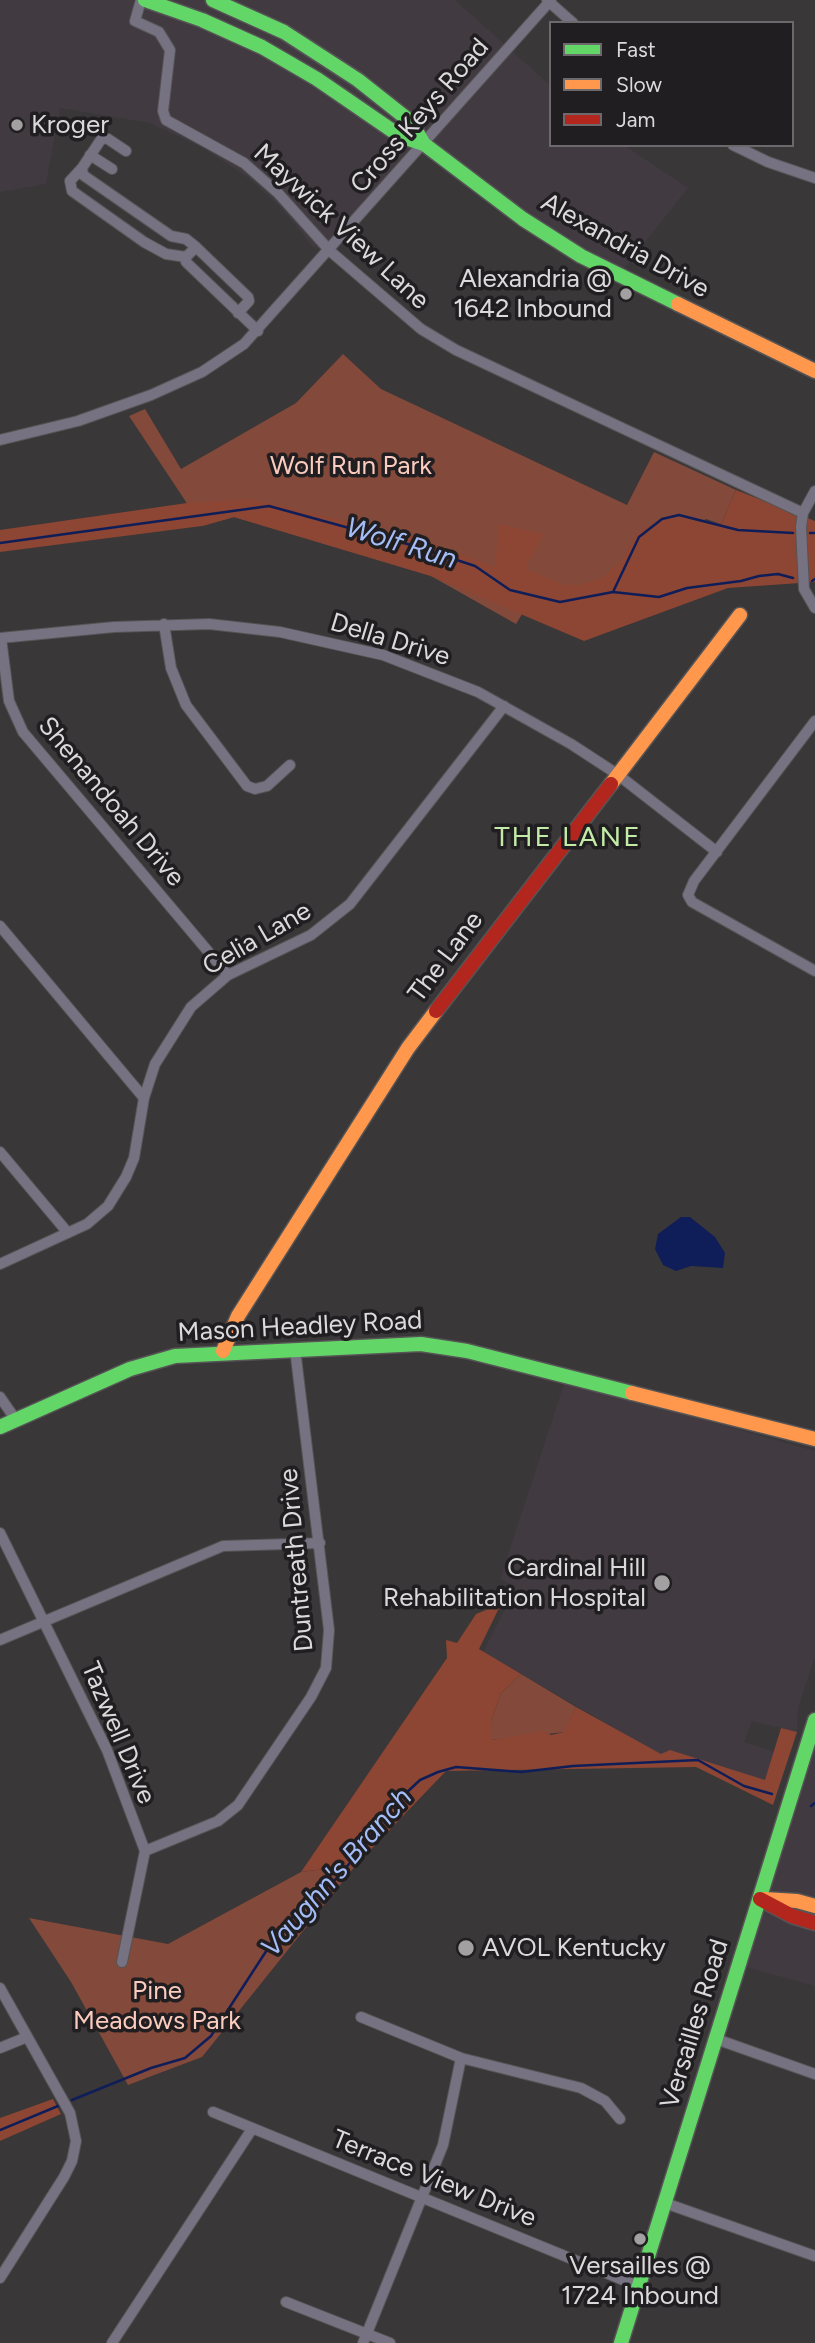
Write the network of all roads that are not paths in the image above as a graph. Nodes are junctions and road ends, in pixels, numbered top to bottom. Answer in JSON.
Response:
{"nodes":[{"id":1,"x":143,"y":0,"type":"edge"},
{"id":2,"x":213,"y":0,"type":"edge"},
{"id":3,"x":549,"y":1,"type":"edge"},
{"id":4,"x":571,"y":21,"type":"edge"},
{"id":5,"x":424,"y":144,"type":"junction"},
{"id":6,"x":737,"y":147,"type":"edge"},
{"id":7,"x":126,"y":151,"type":"dead end"},
{"id":8,"x":90,"y":155,"type":"junction"},
{"id":9,"x":82,"y":168,"type":"junction"},
{"id":10,"x":112,"y":169,"type":"dead end"},
{"id":11,"x":815,"y":178,"type":"edge"},
{"id":12,"x":196,"y":247,"type":"junction"},
{"id":13,"x":330,"y":251,"type":"junction"},
{"id":14,"x":186,"y":257,"type":"junction"},
{"id":15,"x":238,"y":313,"type":"junction"},
{"id":16,"x":258,"y":331,"type":"junction"},
{"id":17,"x":815,"y":371,"type":"edge"},
{"id":18,"x":0,"y":440,"type":"edge"},
{"id":19,"x":815,"y":491,"type":"edge"},
{"id":20,"x":803,"y":513,"type":"junction"},
{"id":21,"x":815,"y":608,"type":"edge"},
{"id":22,"x":740,"y":615,"type":"dead end"},
{"id":23,"x":164,"y":624,"type":"junction"},
{"id":24,"x":1,"y":638,"type":"edge"},
{"id":25,"x":504,"y":706,"type":"junction"},
{"id":26,"x":815,"y":722,"type":"edge"},
{"id":27,"x":290,"y":765,"type":"dead end"},
{"id":28,"x":617,"y":774,"type":"junction"},
{"id":29,"x":717,"y":852,"type":"junction"},
{"id":30,"x":0,"y":926,"type":"edge"},
{"id":31,"x":815,"y":971,"type":"edge"},
{"id":32,"x":228,"y":975,"type":"junction"},
{"id":33,"x":144,"y":1098,"type":"junction"},
{"id":34,"x":0,"y":1152,"type":"edge"},
{"id":35,"x":68,"y":1233,"type":"junction"},
{"id":36,"x":0,"y":1264,"type":"edge"},
{"id":37,"x":295,"y":1349,"type":"junction"},
{"id":38,"x":223,"y":1351,"type":"junction"},
{"id":39,"x":0,"y":1397,"type":"edge"},
{"id":40,"x":16,"y":1419,"type":"junction"},
{"id":41,"x":0,"y":1427,"type":"edge"},
{"id":42,"x":815,"y":1439,"type":"edge"},
{"id":43,"x":0,"y":1533,"type":"edge"},
{"id":44,"x":320,"y":1543,"type":"junction"},
{"id":45,"x":44,"y":1621,"type":"junction"},
{"id":46,"x":0,"y":1640,"type":"edge"},
{"id":47,"x":815,"y":1720,"type":"edge"},
{"id":48,"x":145,"y":1851,"type":"junction"},
{"id":49,"x":760,"y":1899,"type":"junction"},
{"id":50,"x":815,"y":1906,"type":"edge"},
{"id":51,"x":815,"y":1923,"type":"edge"},
{"id":52,"x":122,"y":1962,"type":"dead end"},
{"id":53,"x":0,"y":1987,"type":"edge"},
{"id":54,"x":361,"y":2017,"type":"dead end"},
{"id":55,"x":27,"y":2037,"type":"junction"},
{"id":56,"x":716,"y":2039,"type":"junction"},
{"id":57,"x":0,"y":2048,"type":"edge"},
{"id":58,"x":461,"y":2058,"type":"junction"},
{"id":59,"x":815,"y":2074,"type":"edge"},
{"id":60,"x":214,"y":2112,"type":"dead end"},
{"id":61,"x":620,"y":2119,"type":"dead end"},
{"id":62,"x":252,"y":2129,"type":"junction"},
{"id":63,"x":422,"y":2196,"type":"junction"},
{"id":64,"x":665,"y":2203,"type":"junction"},
{"id":65,"x":815,"y":2256,"type":"edge"},
{"id":66,"x":0,"y":2278,"type":"edge"},
{"id":67,"x":638,"y":2286,"type":"junction"},
{"id":68,"x":286,"y":2302,"type":"dead end"},
{"id":69,"x":365,"y":2339,"type":"edge"},
{"id":70,"x":112,"y":2343,"type":"edge"},
{"id":71,"x":390,"y":2343,"type":"edge"},
{"id":72,"x":621,"y":2343,"type":"edge"}],
"edges":[{"from":1,"to":5,"type":"main road","name":"Alexandria Drive"},
{"from":1,"to":13,"type":"street","name":"Maywick View Lane"},
{"from":2,"to":5,"type":"main road","name":"Alexandria Drive"},
{"from":3,"to":4,"type":"street"},
{"from":3,"to":5,"type":"street","name":"Cross Keys Road"},
{"from":5,"to":13,"type":"street","name":"Cross Keys Road"},
{"from":5,"to":17,"type":"main road","name":"Alexandria Drive"},
{"from":6,"to":11,"type":"street"},
{"from":7,"to":8,"type":"street"},
{"from":8,"to":9,"type":"street"},
{"from":8,"to":10,"type":"street"},
{"from":9,"to":12,"type":"street"},
{"from":9,"to":14,"type":"street"},
{"from":12,"to":14,"type":"street"},
{"from":12,"to":15,"type":"street"},
{"from":13,"to":16,"type":"street","name":"Cross Keys Road"},
{"from":13,"to":20,"type":"street","name":"Maywick View Lane"},
{"from":14,"to":15,"type":"street"},
{"from":15,"to":16,"type":"street"},
{"from":16,"to":18,"type":"street","name":"Cross Keys Road"},
{"from":19,"to":20,"type":"street"},
{"from":20,"to":21,"type":"street"},
{"from":22,"to":28,"type":"main road","name":"The Lane"},
{"from":23,"to":24,"type":"street","name":"Della Drive"},
{"from":23,"to":25,"type":"street","name":"Della Drive"},
{"from":23,"to":27,"type":"street"},
{"from":24,"to":32,"type":"street","name":"Shenandoah Drive"},
{"from":25,"to":28,"type":"street","name":"Della Drive"},
{"from":25,"to":32,"type":"street","name":"Celia Lane"},
{"from":26,"to":29,"type":"street"},
{"from":28,"to":29,"type":"street","name":"Della Drive"},
{"from":28,"to":38,"type":"main road","name":"The Lane"},
{"from":29,"to":31,"type":"street"},
{"from":30,"to":33,"type":"street"},
{"from":32,"to":33,"type":"street","name":"Celia Lane"},
{"from":33,"to":35,"type":"street","name":"Celia Lane"},
{"from":34,"to":35,"type":"street"},
{"from":35,"to":36,"type":"street","name":"Celia Lane"},
{"from":37,"to":38,"type":"main road","name":"Mason Headley Road"},
{"from":37,"to":42,"type":"main road","name":"Mason Headley Road"},
{"from":37,"to":44,"type":"street","name":"Duntreath Drive"},
{"from":38,"to":40,"type":"main road","name":"Mason Headley Road"},
{"from":39,"to":40,"type":"street"},
{"from":40,"to":41,"type":"main road","name":"Mason Headley Road"},
{"from":43,"to":45,"type":"street","name":"Tazwell Drive"},
{"from":44,"to":45,"type":"street"},
{"from":44,"to":48,"type":"street","name":"Duntreath Drive"},
{"from":45,"to":46,"type":"street"},
{"from":45,"to":48,"type":"street","name":"Tazwell Drive"},
{"from":47,"to":49,"type":"main road","name":"Versailles Road"},
{"from":48,"to":52,"type":"street"},
{"from":49,"to":50,"type":"main road"},
{"from":49,"to":51,"type":"main road"},
{"from":49,"to":56,"type":"main road","name":"Versailles Road"},
{"from":53,"to":55,"type":"street"},
{"from":54,"to":58,"type":"street"},
{"from":55,"to":57,"type":"street"},
{"from":55,"to":66,"type":"street"},
{"from":56,"to":59,"type":"street"},
{"from":56,"to":64,"type":"main road","name":"Versailles Road"},
{"from":58,"to":61,"type":"street"},
{"from":58,"to":63,"type":"street"},
{"from":60,"to":62,"type":"street","name":"Terrace View Drive"},
{"from":62,"to":63,"type":"street","name":"Terrace View Drive"},
{"from":62,"to":70,"type":"street"},
{"from":63,"to":67,"type":"street","name":"Terrace View Drive"},
{"from":63,"to":69,"type":"street"},
{"from":64,"to":65,"type":"street"},
{"from":64,"to":67,"type":"main road","name":"Versailles Road"},
{"from":67,"to":72,"type":"main road","name":"Versailles Road"},
{"from":68,"to":69,"type":"street"},
{"from":69,"to":71,"type":"street"}]}
